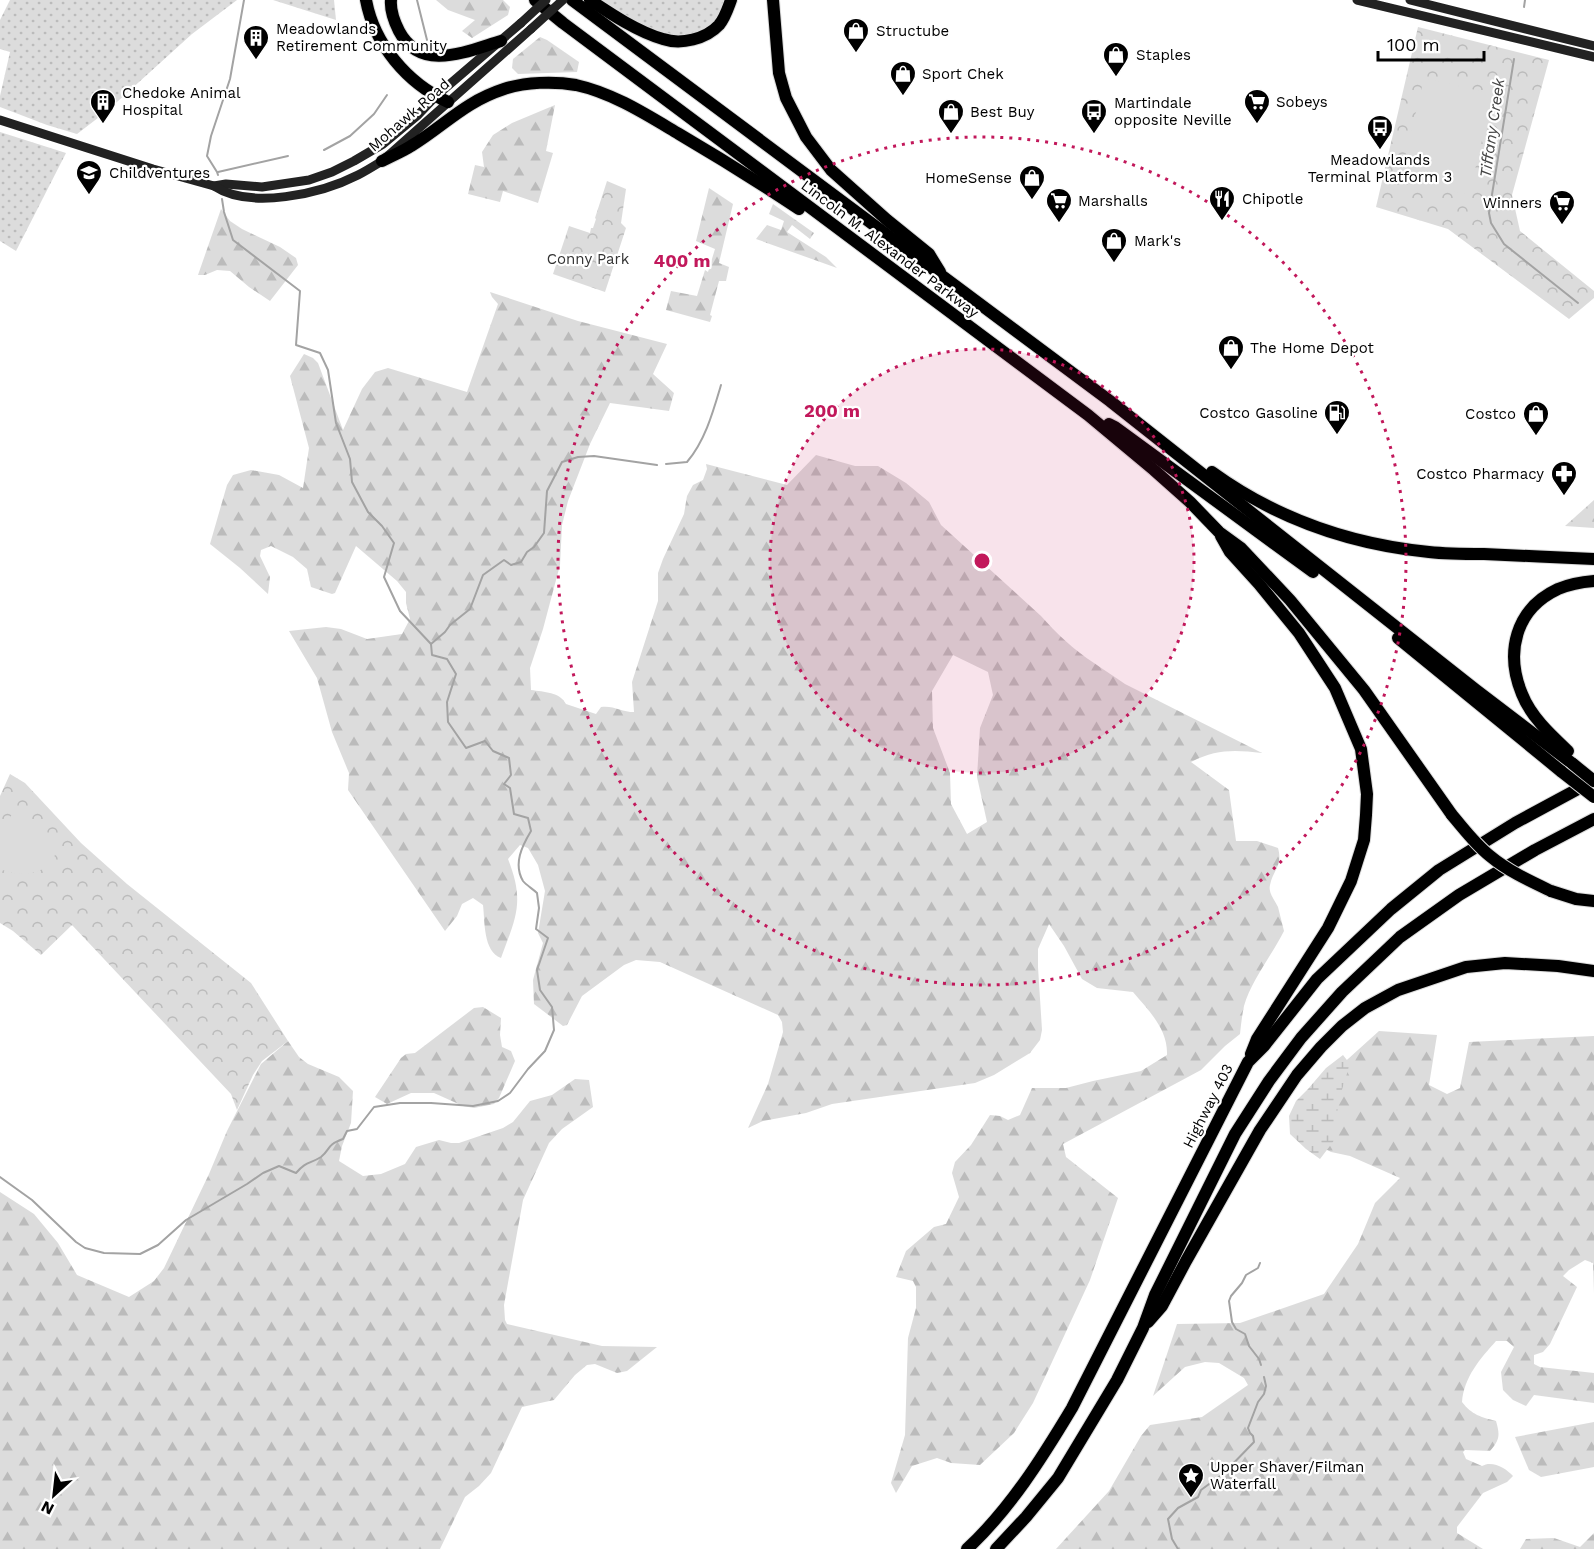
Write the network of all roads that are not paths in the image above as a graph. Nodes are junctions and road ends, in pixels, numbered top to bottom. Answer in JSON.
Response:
{"nodes":[{"id":1,"x":366,"y":0,"type":"edge"},
{"id":2,"x":391,"y":0,"type":"edge"},
{"id":3,"x":526,"y":0,"type":"edge"},
{"id":4,"x":535,"y":0,"type":"edge"},
{"id":5,"x":546,"y":0,"type":"edge"},
{"id":6,"x":563,"y":0,"type":"edge"},
{"id":7,"x":572,"y":0,"type":"edge"},
{"id":8,"x":590,"y":0,"type":"edge"},
{"id":9,"x":731,"y":0,"type":"edge"},
{"id":10,"x":773,"y":0,"type":"edge"},
{"id":11,"x":1357,"y":0,"type":"edge"},
{"id":12,"x":1410,"y":0,"type":"edge"},
{"id":13,"x":563,"y":23,"type":"junction"},
{"id":14,"x":501,"y":41,"type":"junction"},
{"id":15,"x":1594,"y":46,"type":"edge"},
{"id":16,"x":1594,"y":57,"type":"edge"},
{"id":17,"x":442,"y":99,"type":"junction"},
{"id":18,"x":0,"y":120,"type":"edge"},
{"id":19,"x":382,"y":161,"type":"junction"},
{"id":20,"x":214,"y":186,"type":"junction"},
{"id":21,"x":840,"y":230,"type":"junction"},
{"id":22,"x":944,"y":278,"type":"junction"},
{"id":23,"x":1110,"y":401,"type":"junction"},
{"id":24,"x":1088,"y":415,"type":"junction"},
{"id":25,"x":1219,"y":532,"type":"junction"},
{"id":26,"x":1594,"y":559,"type":"edge"},
{"id":27,"x":1594,"y":581,"type":"edge"},
{"id":28,"x":1575,"y":761,"type":"junction"},
{"id":29,"x":1593,"y":779,"type":"edge"},
{"id":30,"x":1594,"y":798,"type":"edge"},
{"id":31,"x":1594,"y":819,"type":"edge"},
{"id":32,"x":1594,"y":901,"type":"edge"},
{"id":33,"x":1591,"y":970,"type":"edge"},
{"id":34,"x":1248,"y":1062,"type":"junction"},
{"id":35,"x":1143,"y":1328,"type":"junction"},
{"id":36,"x":967,"y":1549,"type":"edge"},
{"id":37,"x":996,"y":1549,"type":"edge"}],
"edges":[{"from":1,"to":17,"type":"highway"},
{"from":2,"to":14,"type":"highway"},
{"from":3,"to":13,"type":"highway"},
{"from":4,"to":13,"type":"highway","name":"Lincoln M. Alexander Parkway"},
{"from":5,"to":14,"type":"main road","name":"Mohawk Road","bridge":true},
{"from":6,"to":17,"type":"main road","name":"Mohawk Road","bridge":true},
{"from":7,"to":22,"type":"highway","name":"Lincoln M. Alexander Parkway"},
{"from":8,"to":9,"type":"highway"},
{"from":10,"to":22,"type":"highway"},
{"from":11,"to":16,"type":"main road"},
{"from":12,"to":15,"type":"main road"},
{"from":13,"to":21,"type":"highway","name":"Lincoln M. Alexander Parkway"},
{"from":14,"to":17,"type":"main road","name":"Mohawk Road"},
{"from":17,"to":19,"type":"main road","name":"Mohawk Road"},
{"from":17,"to":20,"type":"main road","name":"Mohawk Road"},
{"from":18,"to":20,"type":"main road","name":"Mohawk Road"},
{"from":19,"to":20,"type":"main road","name":"Mohawk Road"},
{"from":19,"to":21,"type":"highway"},
{"from":21,"to":24,"type":"highway","name":"Lincoln M. Alexander Parkway"},
{"from":22,"to":23,"type":"highway","name":"Lincoln M. Alexander Parkway"},
{"from":23,"to":26,"type":"highway"},
{"from":23,"to":28,"type":"highway"},
{"from":24,"to":25,"type":"highway","name":"Lincoln M. Alexander Parkway"},
{"from":24,"to":30,"type":"highway","bridge":true},
{"from":25,"to":32,"type":"highway","bridge":true},
{"from":25,"to":34,"type":"highway"},
{"from":27,"to":28,"type":"highway"},
{"from":28,"to":29,"type":"highway","bridge":true},
{"from":29,"to":34,"type":"highway","name":"Highway 403"},
{"from":31,"to":35,"type":"highway"},
{"from":33,"to":35,"type":"highway"},
{"from":34,"to":36,"type":"highway","name":"Highway 403"},
{"from":35,"to":37,"type":"highway"}]}
